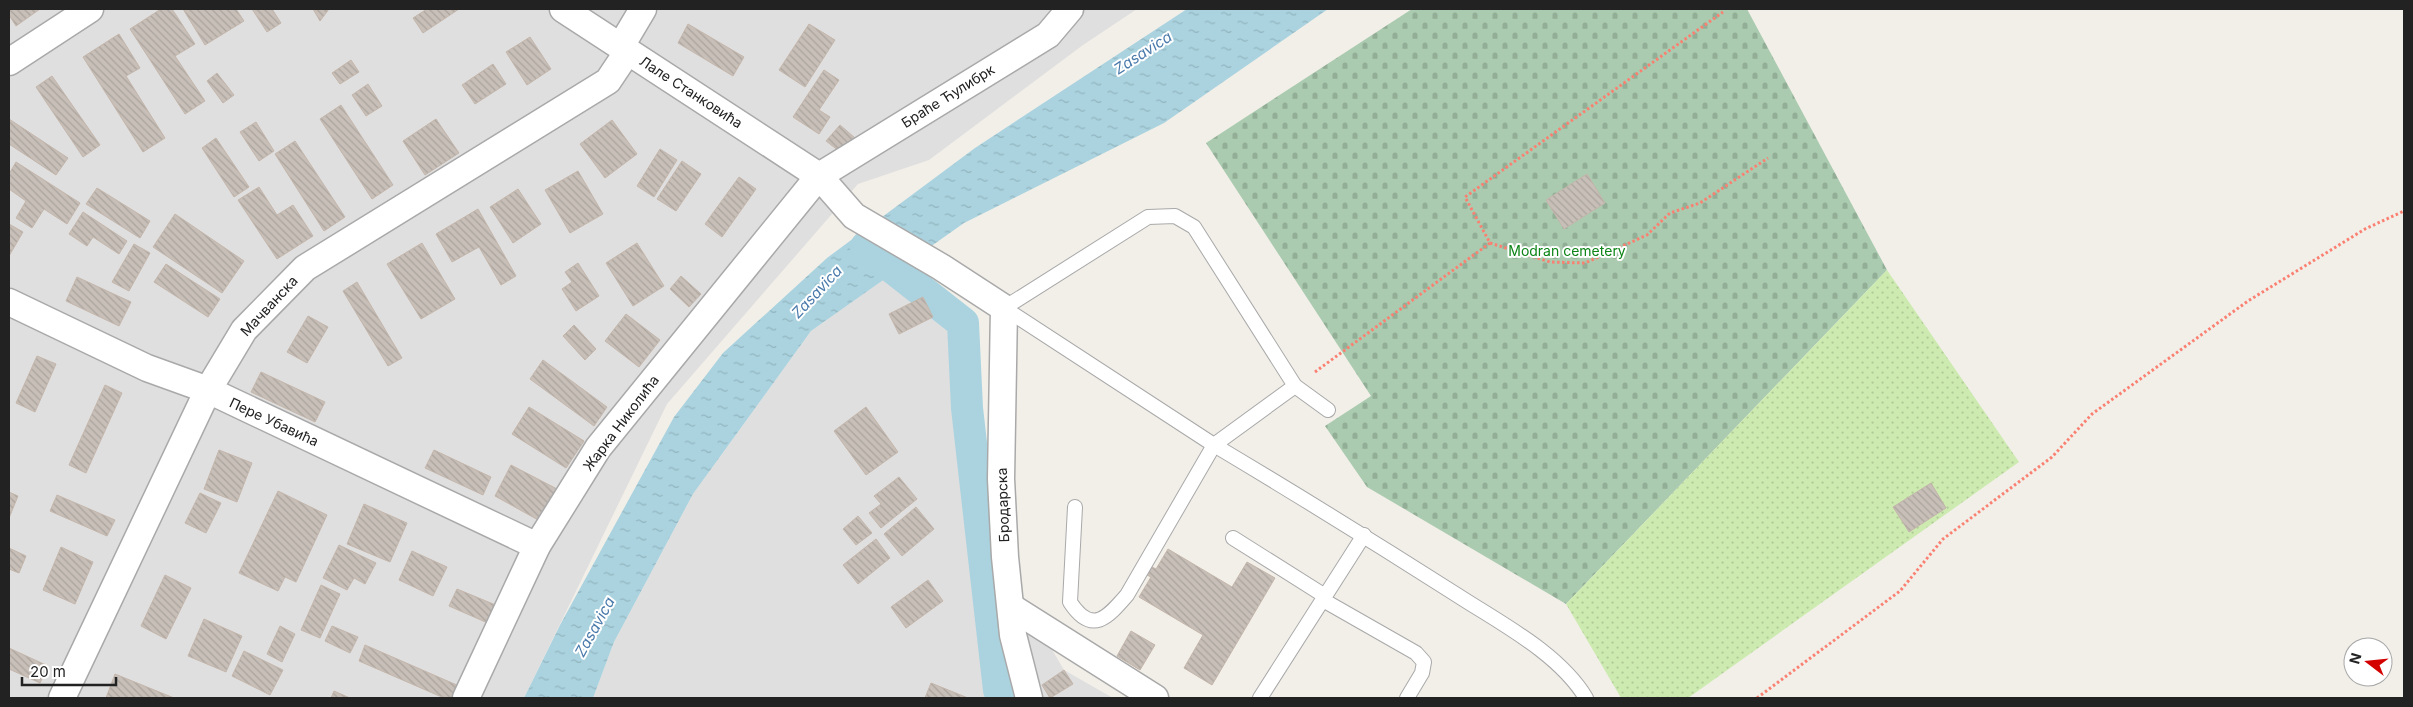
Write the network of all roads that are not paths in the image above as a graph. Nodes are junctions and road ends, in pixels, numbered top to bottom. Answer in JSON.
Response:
{"nodes":[{"id":1,"x":90,"y":9,"type":"edge"},
{"id":2,"x":563,"y":9,"type":"edge"},
{"id":3,"x":643,"y":9,"type":"edge"},
{"id":4,"x":1070,"y":9,"type":"edge"},
{"id":5,"x":625,"y":48,"type":"junction"},
{"id":6,"x":9,"y":62,"type":"edge"},
{"id":7,"x":819,"y":176,"type":"junction"},
{"id":8,"x":9,"y":302,"type":"edge"},
{"id":9,"x":1004,"y":308,"type":"junction"},
{"id":10,"x":1295,"y":386,"type":"junction"},
{"id":11,"x":208,"y":390,"type":"junction"},
{"id":12,"x":1328,"y":410,"type":"dead end"},
{"id":13,"x":1214,"y":445,"type":"junction"},
{"id":14,"x":1075,"y":507,"type":"dead end"},
{"id":15,"x":1364,"y":535,"type":"junction"},
{"id":16,"x":1233,"y":538,"type":"dead end"},
{"id":17,"x":537,"y":546,"type":"junction"},
{"id":18,"x":1324,"y":598,"type":"junction"},
{"id":19,"x":1011,"y":608,"type":"junction"},
{"id":20,"x":62,"y":698,"type":"edge"},
{"id":21,"x":466,"y":698,"type":"edge"},
{"id":22,"x":1029,"y":698,"type":"edge"},
{"id":23,"x":1156,"y":698,"type":"edge"},
{"id":24,"x":1260,"y":698,"type":"edge"},
{"id":25,"x":1407,"y":698,"type":"edge"},
{"id":26,"x":1586,"y":698,"type":"edge"}],
"edges":[{"from":1,"to":6,"type":"street"},
{"from":2,"to":5,"type":"street","name":"Лале Станковића"},
{"from":3,"to":5,"type":"street","name":"Мачванска"},
{"from":4,"to":7,"type":"street","name":"Браће Ћулибрк"},
{"from":5,"to":7,"type":"street","name":"Лале Станковића"},
{"from":5,"to":11,"type":"street","name":"Мачванска"},
{"from":7,"to":9,"type":"street","name":"Лале Станковића"},
{"from":7,"to":17,"type":"street","name":"Жарка Николића"},
{"from":8,"to":11,"type":"street","name":"Пере Убавића"},
{"from":9,"to":10,"type":"lane"},
{"from":9,"to":13,"type":"lane"},
{"from":9,"to":19,"type":"street","name":"Бродарска"},
{"from":10,"to":12,"type":"lane"},
{"from":10,"to":13,"type":"lane"},
{"from":11,"to":17,"type":"street","name":"Пере Убавића"},
{"from":11,"to":20,"type":"street","name":"Мачванска"},
{"from":13,"to":14,"type":"lane"},
{"from":13,"to":15,"type":"lane"},
{"from":15,"to":18,"type":"lane"},
{"from":15,"to":26,"type":"lane"},
{"from":16,"to":18,"type":"lane"},
{"from":17,"to":21,"type":"street","name":"Жарка Николића"},
{"from":18,"to":24,"type":"lane"},
{"from":18,"to":25,"type":"lane"},
{"from":19,"to":22,"type":"street","name":"Бродарска"},
{"from":19,"to":23,"type":"street"}]}
